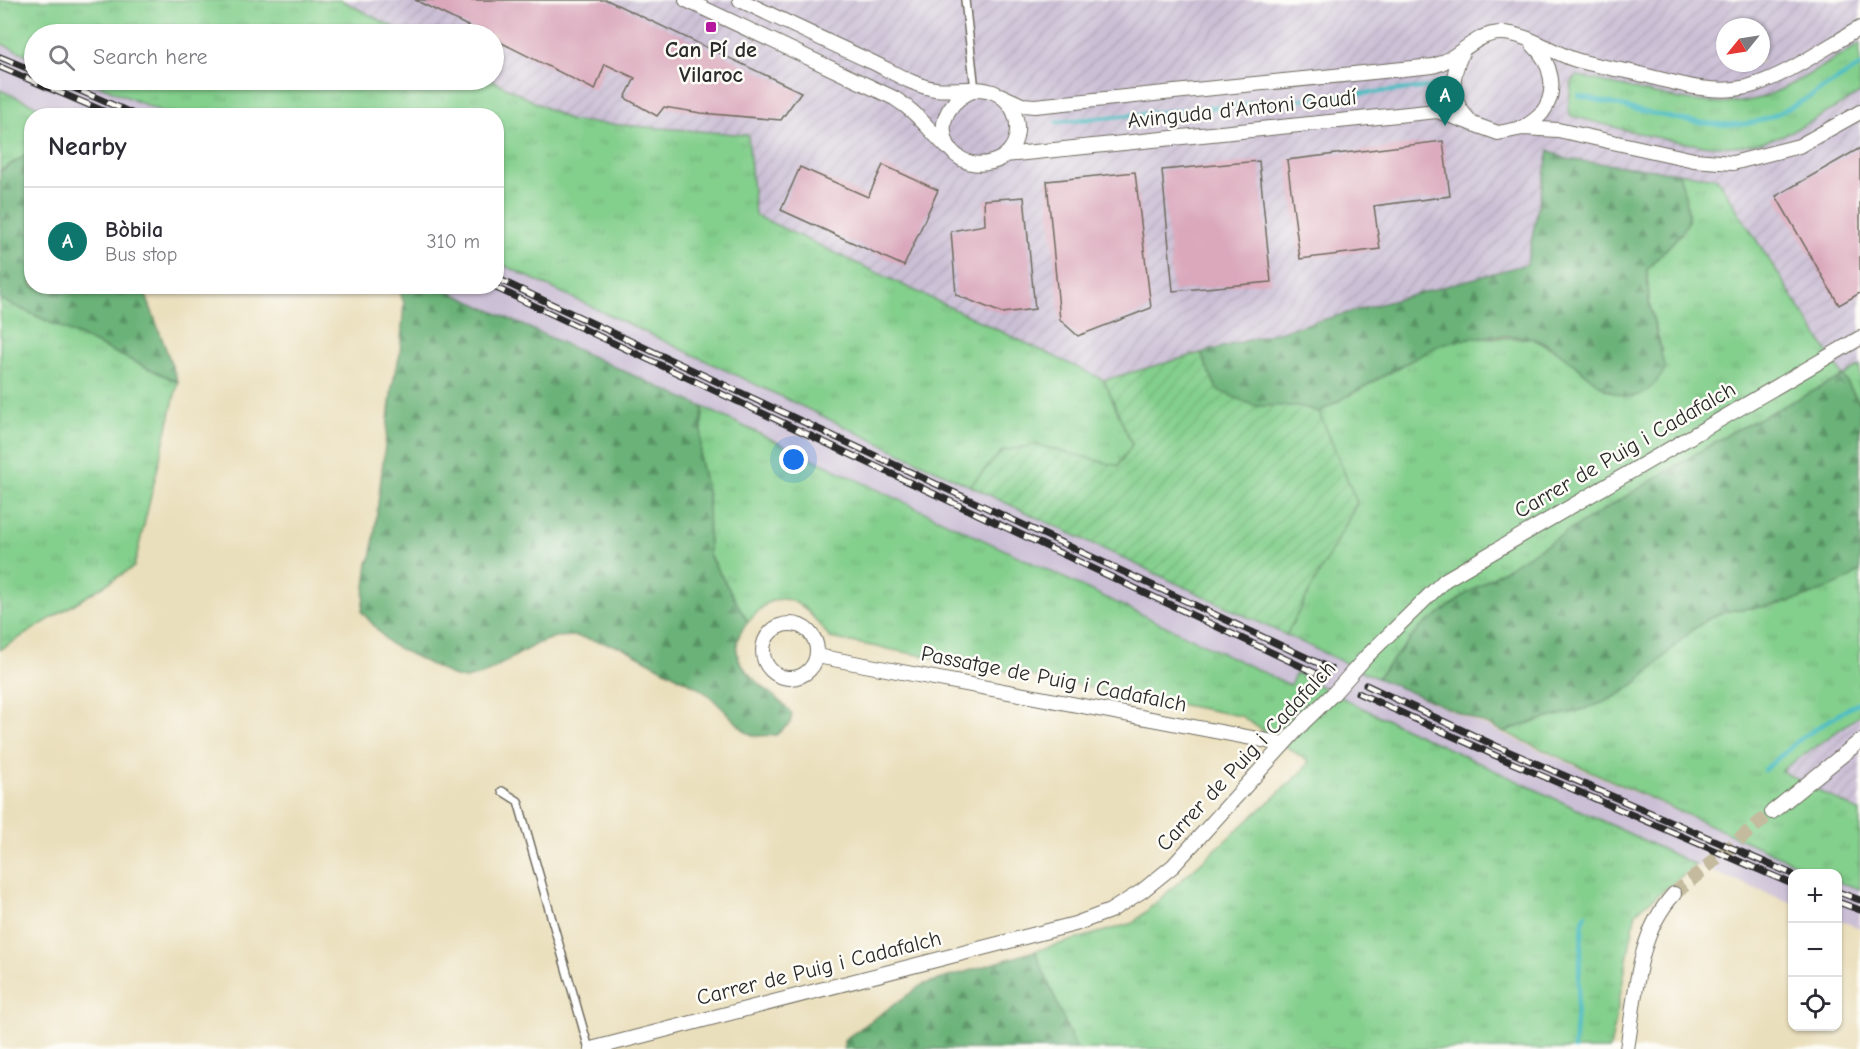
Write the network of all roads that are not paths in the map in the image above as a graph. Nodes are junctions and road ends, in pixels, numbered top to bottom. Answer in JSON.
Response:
{"nodes":[{"id":1,"x":686,"y":0,"type":"edge"},
{"id":2,"x":740,"y":0,"type":"edge"},
{"id":3,"x":965,"y":0,"type":"edge"},
{"id":4,"x":1860,"y":28,"type":"edge"},
{"id":5,"x":1527,"y":40,"type":"junction"},
{"id":6,"x":1462,"y":53,"type":"junction"},
{"id":7,"x":975,"y":90,"type":"junction"},
{"id":8,"x":1000,"y":95,"type":"junction"},
{"id":9,"x":1860,"y":112,"type":"edge"},
{"id":10,"x":1481,"y":128,"type":"junction"},
{"id":11,"x":1523,"y":128,"type":"junction"},
{"id":12,"x":954,"y":153,"type":"junction"},
{"id":13,"x":1005,"y":155,"type":"junction"},
{"id":14,"x":1860,"y":338,"type":"edge"},
{"id":15,"x":817,"y":656,"type":"junction"},
{"id":16,"x":1860,"y":741,"type":"edge"},
{"id":17,"x":1284,"y":744,"type":"junction"},
{"id":18,"x":502,"y":791,"type":"dead end"},
{"id":19,"x":1772,"y":812,"type":"tunnel mouth"},
{"id":20,"x":1674,"y":894,"type":"tunnel mouth"},
{"id":21,"x":590,"y":1049,"type":"edge"},
{"id":22,"x":1627,"y":1049,"type":"edge"}],
"edges":[{"from":1,"to":12,"type":"street"},
{"from":2,"to":7,"type":"street"},
{"from":3,"to":7,"type":"lane"},
{"from":4,"to":5,"type":"street","name":"Avinguda d'Antoni Gaudí"},
{"from":5,"to":6,"type":"street","name":"Avinguda d'Antoni Gaudí"},
{"from":5,"to":11,"type":"street"},
{"from":6,"to":8,"type":"street","name":"Avinguda d'Antoni Gaudí"},
{"from":6,"to":10,"type":"street"},
{"from":7,"to":8,"type":"street"},
{"from":7,"to":12,"type":"street"},
{"from":8,"to":13,"type":"street"},
{"from":9,"to":11,"type":"street","name":"Avinguda d'Antoni Gaudí"},
{"from":10,"to":11,"type":"street","name":"Avinguda d'Antoni Gaudí"},
{"from":10,"to":13,"type":"street","name":"Avinguda d'Antoni Gaudí"},
{"from":12,"to":13,"type":"street"},
{"from":14,"to":17,"type":"street","name":"Carrer de Puig i Cadafalch","bridge":true},
{"from":15,"to":15,"type":"street"},
{"from":15,"to":17,"type":"street","name":"Passatge de Puig i Cadafalch"},
{"from":16,"to":19,"type":"street"},
{"from":17,"to":21,"type":"street","name":"Carrer de Puig i Cadafalch"},
{"from":18,"to":21,"type":"lane"},
{"from":20,"to":22,"type":"street"}]}
